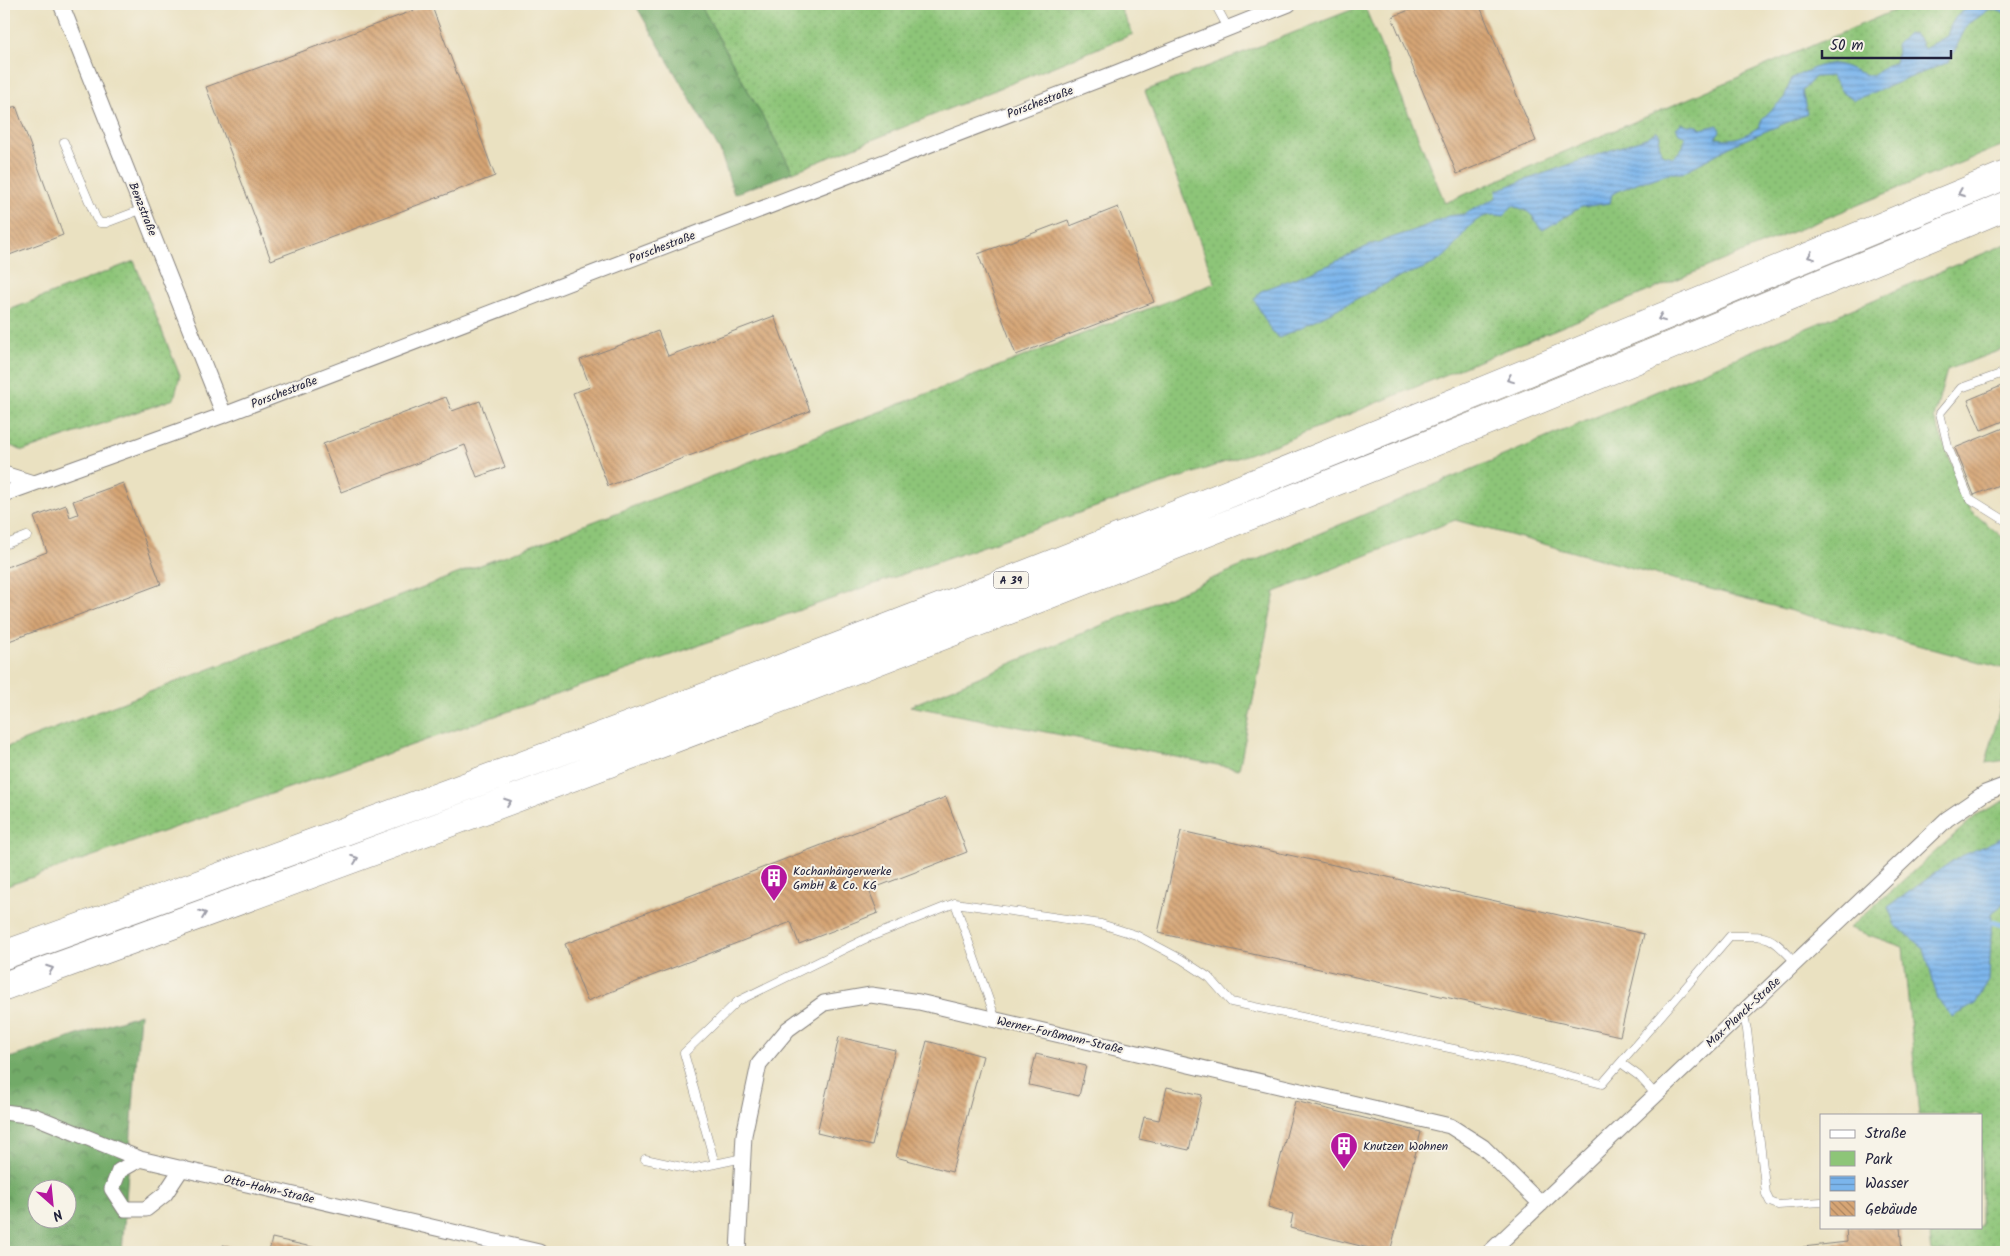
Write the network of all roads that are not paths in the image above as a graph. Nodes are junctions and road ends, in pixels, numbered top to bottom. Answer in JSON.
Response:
{"nodes":[{"id":1,"x":61,"y":4,"type":"edge"},
{"id":2,"x":1215,"y":4,"type":"edge"},
{"id":3,"x":1289,"y":4,"type":"edge"},
{"id":4,"x":1228,"y":28,"type":"junction"},
{"id":5,"x":64,"y":142,"type":"dead end"},
{"id":6,"x":2006,"y":175,"type":"edge"},
{"id":7,"x":2006,"y":206,"type":"edge"},
{"id":8,"x":143,"y":209,"type":"junction"},
{"id":9,"x":2006,"y":372,"type":"edge"},
{"id":10,"x":224,"y":415,"type":"junction"},
{"id":11,"x":4,"y":474,"type":"edge"},
{"id":12,"x":33,"y":484,"type":"junction"},
{"id":13,"x":4,"y":494,"type":"edge"},
{"id":14,"x":2006,"y":522,"type":"edge"},
{"id":15,"x":27,"y":536,"type":"dead end"},
{"id":16,"x":4,"y":545,"type":"edge"},
{"id":17,"x":2006,"y":785,"type":"edge"},
{"id":18,"x":955,"y":903,"type":"junction"},
{"id":19,"x":4,"y":955,"type":"edge"},
{"id":20,"x":1796,"y":962,"type":"junction"},
{"id":21,"x":4,"y":986,"type":"edge"},
{"id":22,"x":1743,"y":1012,"type":"junction"},
{"id":23,"x":996,"y":1020,"type":"junction"},
{"id":24,"x":1621,"y":1063,"type":"junction"},
{"id":25,"x":1656,"y":1095,"type":"junction"},
{"id":26,"x":4,"y":1112,"type":"edge"},
{"id":27,"x":645,"y":1158,"type":"dead end"},
{"id":28,"x":743,"y":1158,"type":"junction"},
{"id":29,"x":140,"y":1159,"type":"junction"},
{"id":30,"x":715,"y":1164,"type":"junction"},
{"id":31,"x":182,"y":1168,"type":"junction"},
{"id":32,"x":1820,"y":1202,"type":"edge"},
{"id":33,"x":1541,"y":1204,"type":"junction"},
{"id":34,"x":539,"y":1252,"type":"edge"},
{"id":35,"x":738,"y":1252,"type":"edge"},
{"id":36,"x":1490,"y":1252,"type":"edge"}],
"edges":[{"from":1,"to":8,"type":"street","name":"Benzstraße"},
{"from":2,"to":4,"type":"lane"},
{"from":3,"to":4,"type":"street","name":"Porschestraße"},
{"from":4,"to":10,"type":"street","name":"Porschestraße"},
{"from":5,"to":8,"type":"lane"},
{"from":6,"to":19,"type":"highway","number":"A 39","one_way":true},
{"from":21,"to":7,"type":"highway","number":"A 39","one_way":true},
{"from":8,"to":10,"type":"street","name":"Benzstraße"},
{"from":9,"to":14,"type":"lane"},
{"from":10,"to":12,"type":"street","name":"Porschestraße"},
{"from":11,"to":12,"type":"street"},
{"from":12,"to":13,"type":"street","name":"Porschestraße"},
{"from":15,"to":16,"type":"lane"},
{"from":17,"to":20,"type":"street","name":"Max-Planck-Straße"},
{"from":18,"to":23,"type":"lane"},
{"from":18,"to":24,"type":"lane"},
{"from":18,"to":30,"type":"lane"},
{"from":20,"to":22,"type":"street","name":"Max-Planck-Straße"},
{"from":20,"to":24,"type":"lane"},
{"from":22,"to":25,"type":"street","name":"Max-Planck-Straße"},
{"from":22,"to":32,"type":"lane"},
{"from":23,"to":28,"type":"street","name":"Werner-Forßmann-Straße"},
{"from":23,"to":33,"type":"street","name":"Werner-Forßmann-Straße"},
{"from":24,"to":25,"type":"lane"},
{"from":25,"to":33,"type":"street","name":"Max-Planck-Straße"},
{"from":26,"to":29,"type":"street","name":"Otto-Hahn-Straße"},
{"from":27,"to":30,"type":"lane"},
{"from":28,"to":30,"type":"lane"},
{"from":28,"to":35,"type":"street","name":"Werner-Forßmann-Straße"},
{"from":29,"to":31,"type":"street","name":"Otto-Hahn-Straße"},
{"from":29,"to":31,"type":"street"},
{"from":31,"to":34,"type":"street","name":"Otto-Hahn-Straße"},
{"from":33,"to":36,"type":"street","name":"Max-Planck-Straße"}]}
